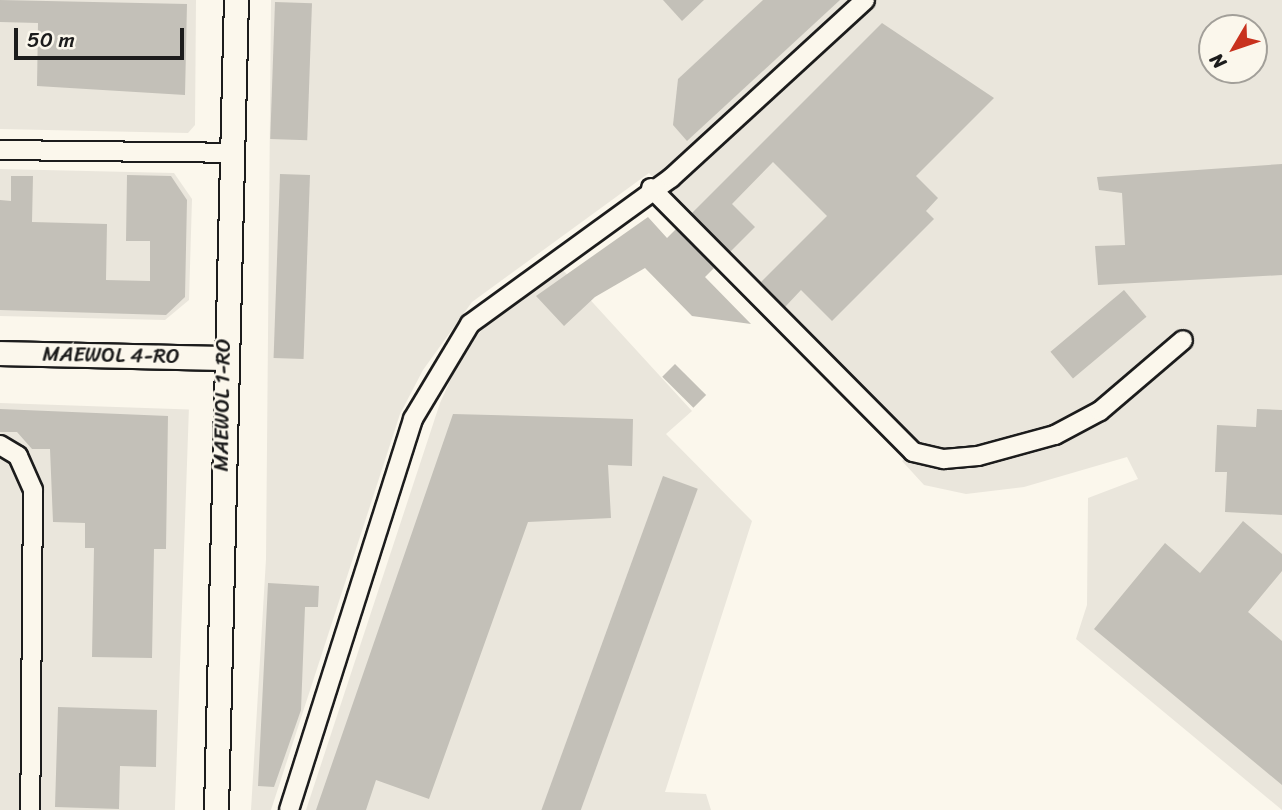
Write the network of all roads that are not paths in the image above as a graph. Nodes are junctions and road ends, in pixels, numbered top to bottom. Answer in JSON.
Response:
{"nodes":[{"id":1,"x":236,"y":0,"type":"edge"},
{"id":2,"x":865,"y":0,"type":"edge"},
{"id":3,"x":0,"y":150,"type":"edge"},
{"id":4,"x":233,"y":153,"type":"junction"},
{"id":5,"x":651,"y":188,"type":"junction"},
{"id":6,"x":1183,"y":340,"type":"dead end"},
{"id":7,"x":0,"y":353,"type":"edge"},
{"id":8,"x":222,"y":358,"type":"junction"},
{"id":9,"x":0,"y":445,"type":"edge"},
{"id":10,"x":30,"y":810,"type":"edge"},
{"id":11,"x":216,"y":810,"type":"edge"},
{"id":12,"x":289,"y":810,"type":"edge"}],
"edges":[{"from":1,"to":4,"type":"street","name":"MAEWOL 1-RO"},
{"from":2,"to":5,"type":"street"},
{"from":3,"to":4,"type":"street"},
{"from":4,"to":8,"type":"street","name":"MAEWOL 1-RO"},
{"from":5,"to":6,"type":"street"},
{"from":5,"to":12,"type":"street"},
{"from":7,"to":8,"type":"street","name":"MAEWOL 4-RO"},
{"from":8,"to":11,"type":"street","name":"MAEWOL 1-RO"},
{"from":9,"to":10,"type":"street"}]}
